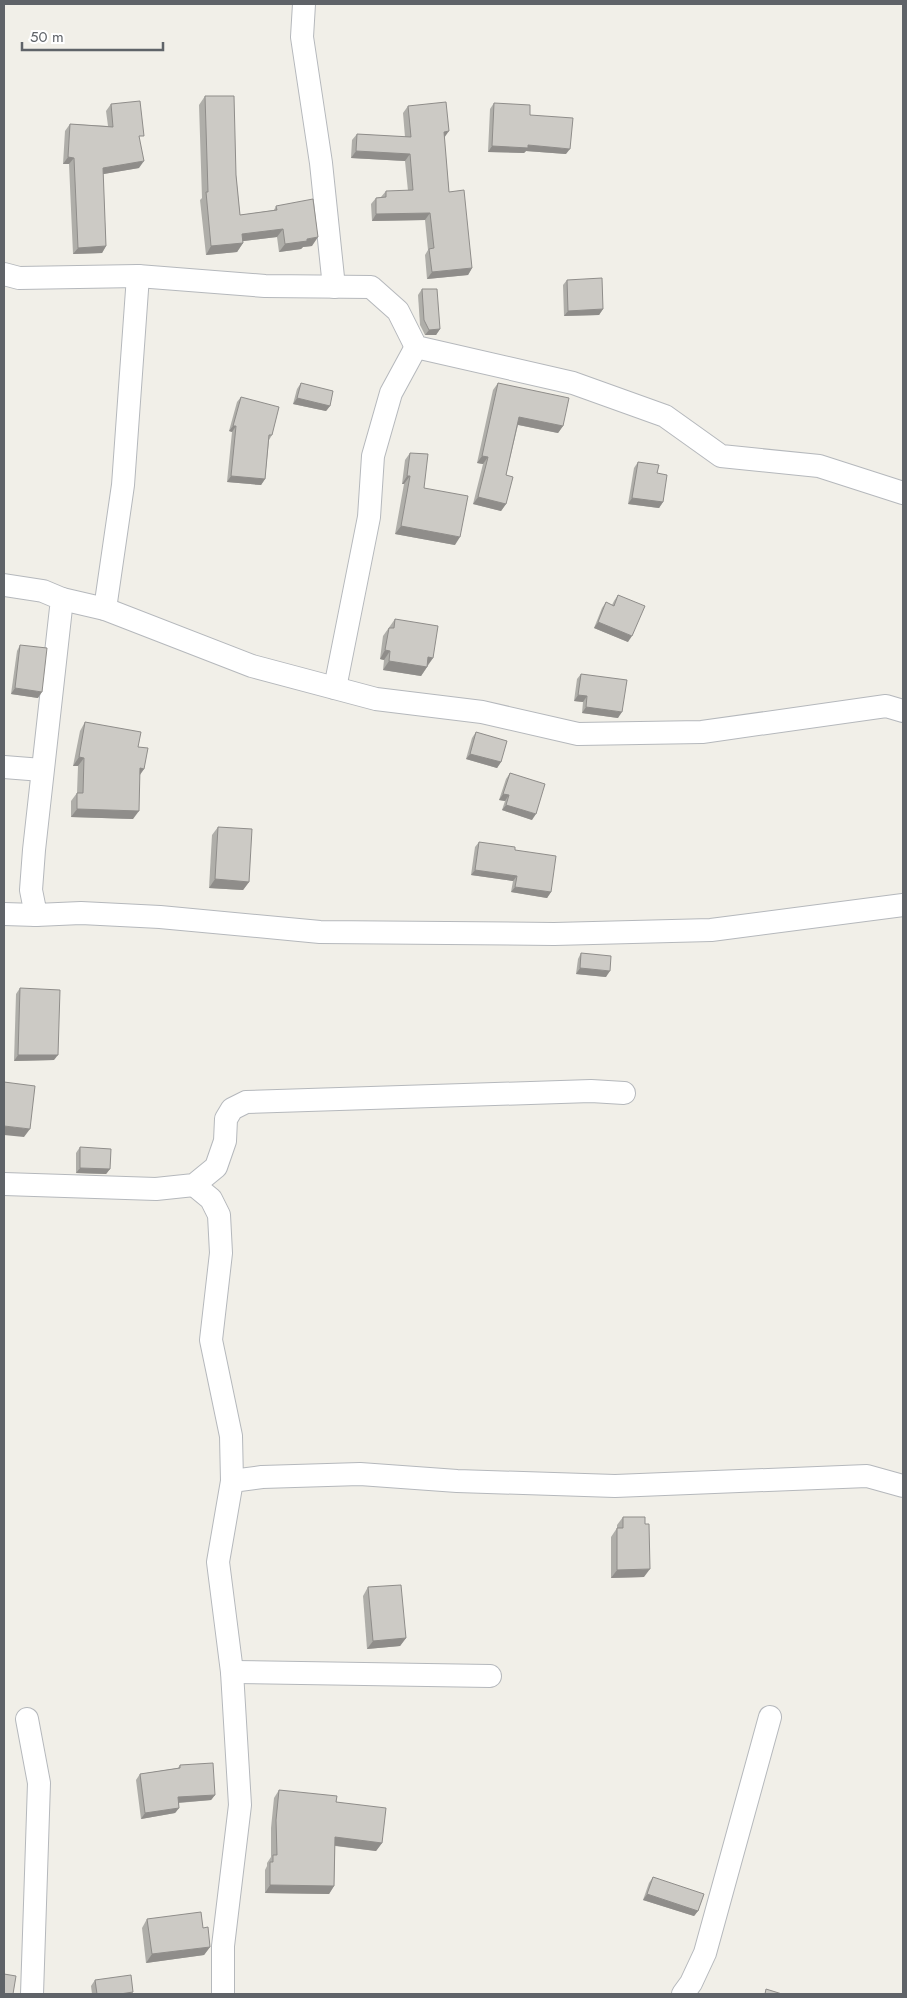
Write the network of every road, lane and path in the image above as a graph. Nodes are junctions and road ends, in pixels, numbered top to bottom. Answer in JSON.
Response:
{"nodes":[{"id":1,"x":304,"y":4,"type":"edge"},
{"id":2,"x":4,"y":274,"type":"edge"},
{"id":3,"x":138,"y":276,"type":"junction"},
{"id":4,"x":334,"y":287,"type":"junction"},
{"id":5,"x":416,"y":348,"type":"junction"},
{"id":6,"x":903,"y":493,"type":"edge"},
{"id":7,"x":4,"y":585,"type":"edge"},
{"id":8,"x":62,"y":599,"type":"junction"},
{"id":9,"x":105,"y":609,"type":"junction"},
{"id":10,"x":335,"y":688,"type":"junction"},
{"id":11,"x":903,"y":711,"type":"edge"},
{"id":12,"x":4,"y":767,"type":"edge"},
{"id":13,"x":42,"y":770,"type":"junction"},
{"id":14,"x":903,"y":905,"type":"edge"},
{"id":15,"x":4,"y":914,"type":"edge"},
{"id":16,"x":36,"y":915,"type":"junction"},
{"id":17,"x":624,"y":1094,"type":"dead end"},
{"id":18,"x":4,"y":1184,"type":"edge"},
{"id":19,"x":194,"y":1185,"type":"junction"},
{"id":20,"x":232,"y":1481,"type":"junction"},
{"id":21,"x":903,"y":1486,"type":"edge"},
{"id":22,"x":232,"y":1672,"type":"junction"},
{"id":23,"x":490,"y":1676,"type":"dead end"},
{"id":24,"x":770,"y":1717,"type":"dead end"},
{"id":25,"x":27,"y":1719,"type":"dead end"},
{"id":26,"x":32,"y":1994,"type":"edge"},
{"id":27,"x":223,"y":1994,"type":"edge"},
{"id":28,"x":683,"y":1994,"type":"edge"}],
"edges":[{"from":1,"to":4,"type":"street"},
{"from":2,"to":3,"type":"street"},
{"from":3,"to":4,"type":"street"},
{"from":3,"to":9,"type":"street"},
{"from":4,"to":5,"type":"street"},
{"from":5,"to":6,"type":"street"},
{"from":5,"to":10,"type":"street"},
{"from":7,"to":8,"type":"street"},
{"from":8,"to":9,"type":"street"},
{"from":8,"to":13,"type":"street"},
{"from":9,"to":10,"type":"street"},
{"from":10,"to":11,"type":"street"},
{"from":12,"to":13,"type":"street"},
{"from":13,"to":16,"type":"street"},
{"from":14,"to":16,"type":"street"},
{"from":15,"to":16,"type":"street"},
{"from":17,"to":19,"type":"street"},
{"from":18,"to":19,"type":"street"},
{"from":19,"to":20,"type":"street"},
{"from":20,"to":21,"type":"street"},
{"from":20,"to":22,"type":"street"},
{"from":22,"to":23,"type":"street"},
{"from":22,"to":27,"type":"street"},
{"from":24,"to":28,"type":"street"},
{"from":25,"to":26,"type":"street"}]}
